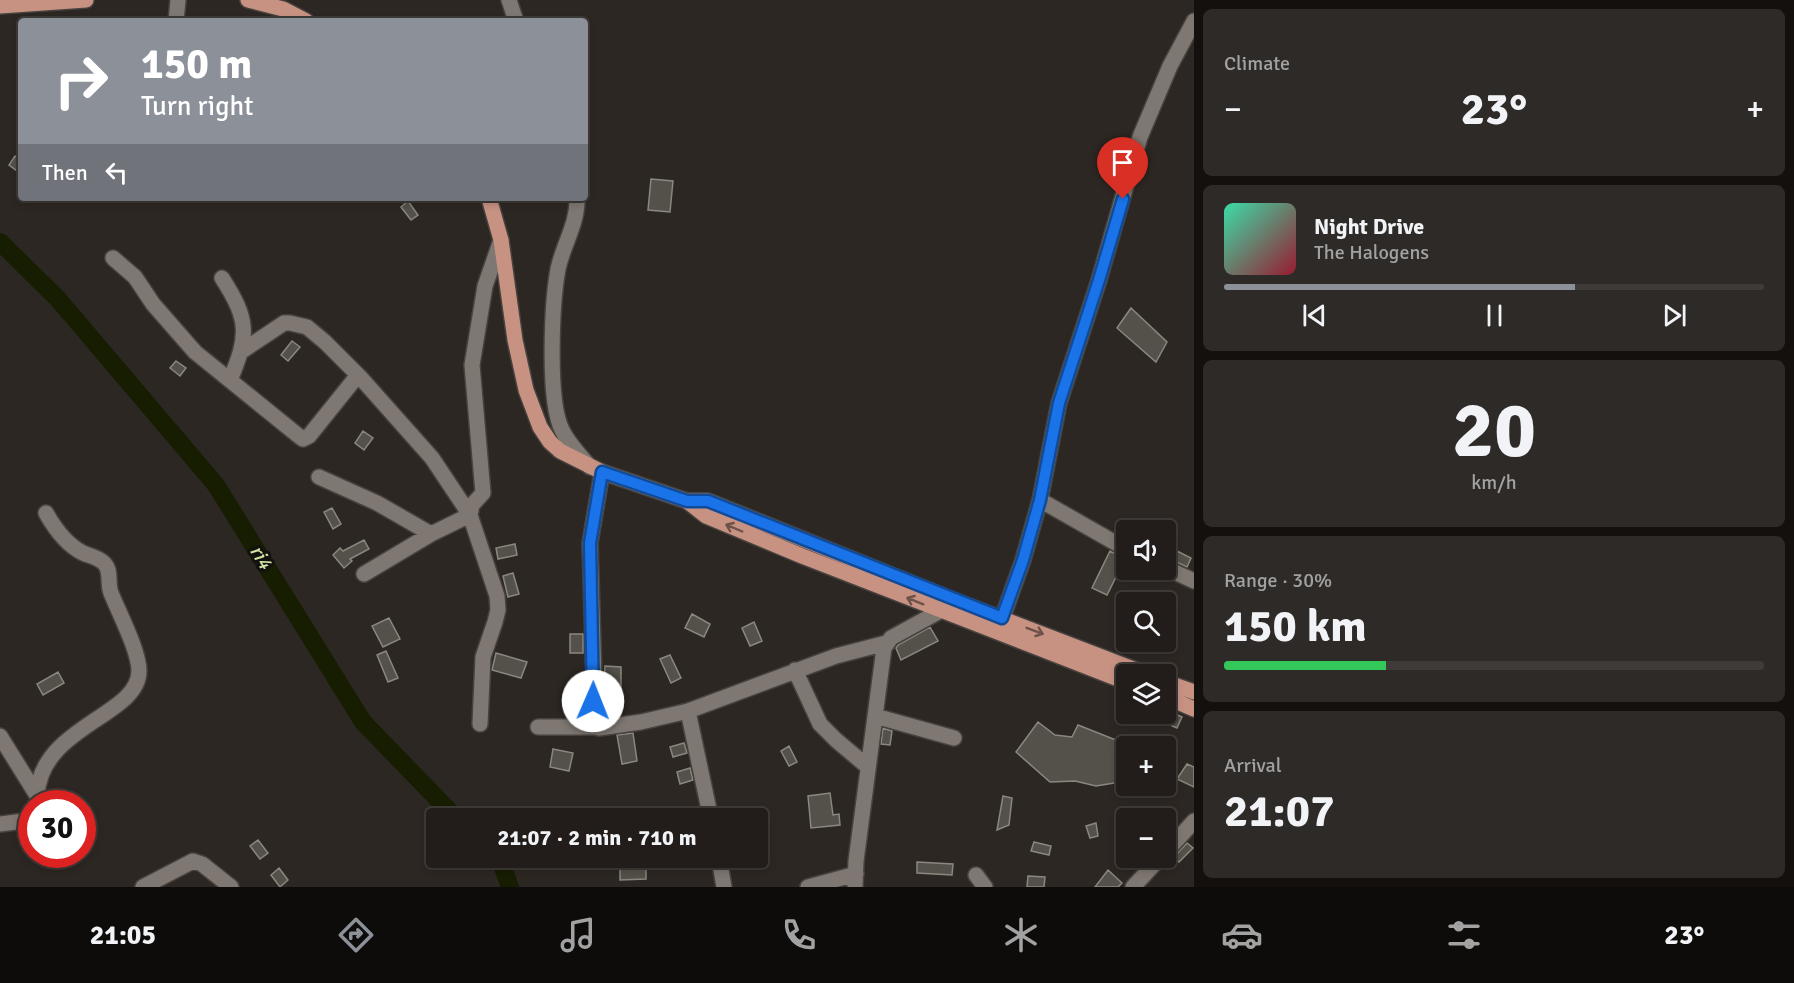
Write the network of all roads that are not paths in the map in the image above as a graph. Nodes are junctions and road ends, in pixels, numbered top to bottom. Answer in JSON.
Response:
{"nodes":[{"id":1,"x":86,"y":0,"type":"edge"},
{"id":2,"x":178,"y":0,"type":"edge"},
{"id":3,"x":248,"y":0,"type":"edge"},
{"id":4,"x":509,"y":0,"type":"edge"},
{"id":5,"x":0,"y":6,"type":"edge"},
{"id":6,"x":176,"y":18,"type":"edge"},
{"id":7,"x":300,"y":18,"type":"edge"},
{"id":8,"x":515,"y":18,"type":"edge"},
{"id":9,"x":1194,"y":21,"type":"edge"},
{"id":10,"x":490,"y":201,"type":"edge"},
{"id":11,"x":577,"y":201,"type":"edge"},
{"id":12,"x":501,"y":240,"type":"junction"},
{"id":13,"x":113,"y":258,"type":"dead end"},
{"id":14,"x":222,"y":278,"type":"dead end"},
{"id":15,"x":242,"y":351,"type":"junction"},
{"id":16,"x":357,"y":375,"type":"junction"},
{"id":17,"x":230,"y":380,"type":"junction"},
{"id":18,"x":596,"y":470,"type":"junction"},
{"id":19,"x":319,"y":477,"type":"dead end"},
{"id":20,"x":1040,"y":500,"type":"junction"},
{"id":21,"x":687,"y":501,"type":"junction"},
{"id":22,"x":46,"y":513,"type":"dead end"},
{"id":23,"x":470,"y":515,"type":"junction"},
{"id":24,"x":431,"y":534,"type":"junction"},
{"id":25,"x":1116,"y":543,"type":"edge"},
{"id":26,"x":1176,"y":573,"type":"edge"},
{"id":27,"x":364,"y":574,"type":"dead end"},
{"id":28,"x":1194,"y":581,"type":"edge"},
{"id":29,"x":940,"y":611,"type":"junction"},
{"id":30,"x":1000,"y":625,"type":"junction"},
{"id":31,"x":886,"y":643,"type":"junction"},
{"id":32,"x":1116,"y":664,"type":"edge"},
{"id":33,"x":795,"y":670,"type":"junction"},
{"id":34,"x":1116,"y":677,"type":"edge"},
{"id":35,"x":1176,"y":685,"type":"edge"},
{"id":36,"x":1194,"y":693,"type":"edge"},
{"id":37,"x":1176,"y":701,"type":"edge"},
{"id":38,"x":1194,"y":709,"type":"edge"},
{"id":39,"x":688,"y":711,"type":"junction"},
{"id":40,"x":875,"y":716,"type":"junction"},
{"id":41,"x":480,"y":724,"type":"dead end"},
{"id":42,"x":538,"y":727,"type":"dead end"},
{"id":43,"x":595,"y":727,"type":"junction"},
{"id":44,"x":0,"y":736,"type":"edge"},
{"id":45,"x":954,"y":738,"type":"dead end"},
{"id":46,"x":868,"y":767,"type":"junction"},
{"id":47,"x":32,"y":790,"type":"edge"},
{"id":48,"x":38,"y":790,"type":"edge"},
{"id":49,"x":709,"y":808,"type":"edge"},
{"id":50,"x":1194,"y":821,"type":"edge"},
{"id":51,"x":18,"y":822,"type":"edge"},
{"id":52,"x":0,"y":824,"type":"edge"},
{"id":53,"x":1176,"y":841,"type":"edge"},
{"id":54,"x":720,"y":868,"type":"edge"},
{"id":55,"x":1151,"y":868,"type":"edge"},
{"id":56,"x":856,"y":880,"type":"edge"},
{"id":57,"x":143,"y":887,"type":"edge"},
{"id":58,"x":231,"y":887,"type":"edge"},
{"id":59,"x":724,"y":887,"type":"edge"},
{"id":60,"x":808,"y":887,"type":"edge"},
{"id":61,"x":1133,"y":887,"type":"edge"}],
"edges":[{"from":1,"to":5,"type":"main road"},
{"from":2,"to":6,"type":"street"},
{"from":3,"to":7,"type":"main road"},
{"from":4,"to":8,"type":"street"},
{"from":9,"to":20,"type":"street"},
{"from":10,"to":12,"type":"main road"},
{"from":11,"to":18,"type":"street"},
{"from":12,"to":18,"type":"main road"},
{"from":12,"to":23,"type":"street"},
{"from":13,"to":17,"type":"street"},
{"from":14,"to":15,"type":"street"},
{"from":15,"to":16,"type":"street"},
{"from":15,"to":17,"type":"street"},
{"from":16,"to":17,"type":"street"},
{"from":16,"to":23,"type":"street"},
{"from":18,"to":21,"type":"main road"},
{"from":18,"to":43,"type":"street"},
{"from":19,"to":24,"type":"street"},
{"from":20,"to":25,"type":"street"},
{"from":20,"to":30,"type":"street"},
{"from":29,"to":21,"type":"main road","one_way":true},
{"from":21,"to":30,"type":"main road"},
{"from":22,"to":48,"type":"street"},
{"from":23,"to":24,"type":"street"},
{"from":23,"to":41,"type":"street"},
{"from":24,"to":27,"type":"street"},
{"from":26,"to":28,"type":"street"},
{"from":29,"to":30,"type":"main road"},
{"from":29,"to":31,"type":"street"},
{"from":30,"to":32,"type":"main road","one_way":true},
{"from":30,"to":34,"type":"main road"},
{"from":31,"to":33,"type":"street"},
{"from":31,"to":40,"type":"street"},
{"from":33,"to":39,"type":"street"},
{"from":33,"to":46,"type":"street"},
{"from":35,"to":36,"type":"main road"},
{"from":37,"to":38,"type":"main road"},
{"from":39,"to":43,"type":"street"},
{"from":39,"to":49,"type":"street"},
{"from":40,"to":45,"type":"street"},
{"from":40,"to":46,"type":"street"},
{"from":42,"to":43,"type":"street"},
{"from":44,"to":47,"type":"street"},
{"from":46,"to":56,"type":"street"},
{"from":50,"to":53,"type":"street"},
{"from":51,"to":52,"type":"street"},
{"from":54,"to":59,"type":"street"},
{"from":55,"to":61,"type":"street"},
{"from":56,"to":60,"type":"street"},
{"from":57,"to":58,"type":"street"}]}
